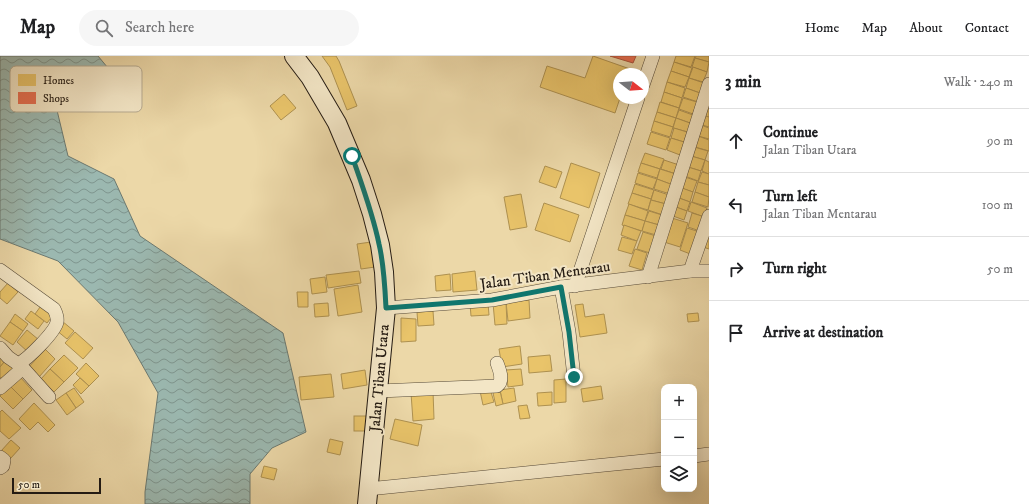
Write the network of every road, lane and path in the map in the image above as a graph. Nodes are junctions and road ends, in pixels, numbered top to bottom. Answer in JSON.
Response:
{"nodes":[{"id":1,"x":294,"y":56,"type":"edge"},
{"id":2,"x":653,"y":56,"type":"edge"},
{"id":3,"x":649,"y":68,"type":"edge"},
{"id":4,"x":709,"y":84,"type":"edge"},
{"id":5,"x":636,"y":104,"type":"edge"},
{"id":6,"x":709,"y":216,"type":"edge"},
{"id":7,"x":0,"y":270,"type":"edge"},
{"id":8,"x":709,"y":270,"type":"edge"},
{"id":9,"x":690,"y":271,"type":"junction"},
{"id":10,"x":648,"y":277,"type":"junction"},
{"id":11,"x":575,"y":286,"type":"junction"},
{"id":12,"x":561,"y":287,"type":"junction"},
{"id":13,"x":386,"y":308,"type":"junction"},
{"id":14,"x":0,"y":348,"type":"edge"},
{"id":15,"x":497,"y":363,"type":"dead end"},
{"id":16,"x":21,"y":366,"type":"junction"},
{"id":17,"x":574,"y":377,"type":"dead end"},
{"id":18,"x":0,"y":388,"type":"edge"},
{"id":19,"x":378,"y":391,"type":"junction"},
{"id":20,"x":49,"y":397,"type":"dead end"},
{"id":21,"x":709,"y":454,"type":"edge"},
{"id":22,"x":697,"y":456,"type":"edge"},
{"id":23,"x":0,"y":457,"type":"edge"},
{"id":24,"x":661,"y":459,"type":"edge"},
{"id":25,"x":0,"y":468,"type":"edge"},
{"id":26,"x":368,"y":497,"type":"edge"}],
"edges":[{"from":1,"to":13,"type":"street","name":"Jalan Tiban Utara"},
{"from":2,"to":3,"type":"street"},
{"from":4,"to":10,"type":"street"},
{"from":5,"to":11,"type":"street"},
{"from":6,"to":9,"type":"street"},
{"from":7,"to":16,"type":"street"},
{"from":8,"to":9,"type":"street","name":"Jalan Tiban Mentarau"},
{"from":9,"to":10,"type":"street","name":"Jalan Tiban Mentarau"},
{"from":10,"to":11,"type":"street","name":"Jalan Tiban Mentarau"},
{"from":11,"to":12,"type":"street","name":"Jalan Tiban Mentarau"},
{"from":12,"to":13,"type":"street","name":"Jalan Tiban Mentarau"},
{"from":12,"to":17,"type":"street"},
{"from":13,"to":19,"type":"street","name":"Jalan Tiban Utara"},
{"from":14,"to":16,"type":"street"},
{"from":15,"to":19,"type":"street"},
{"from":16,"to":18,"type":"street"},
{"from":16,"to":20,"type":"street"},
{"from":19,"to":26,"type":"street","name":"Jalan Tiban Utara"},
{"from":21,"to":22,"type":"street"},
{"from":23,"to":25,"type":"street"},
{"from":24,"to":26,"type":"street"}]}
